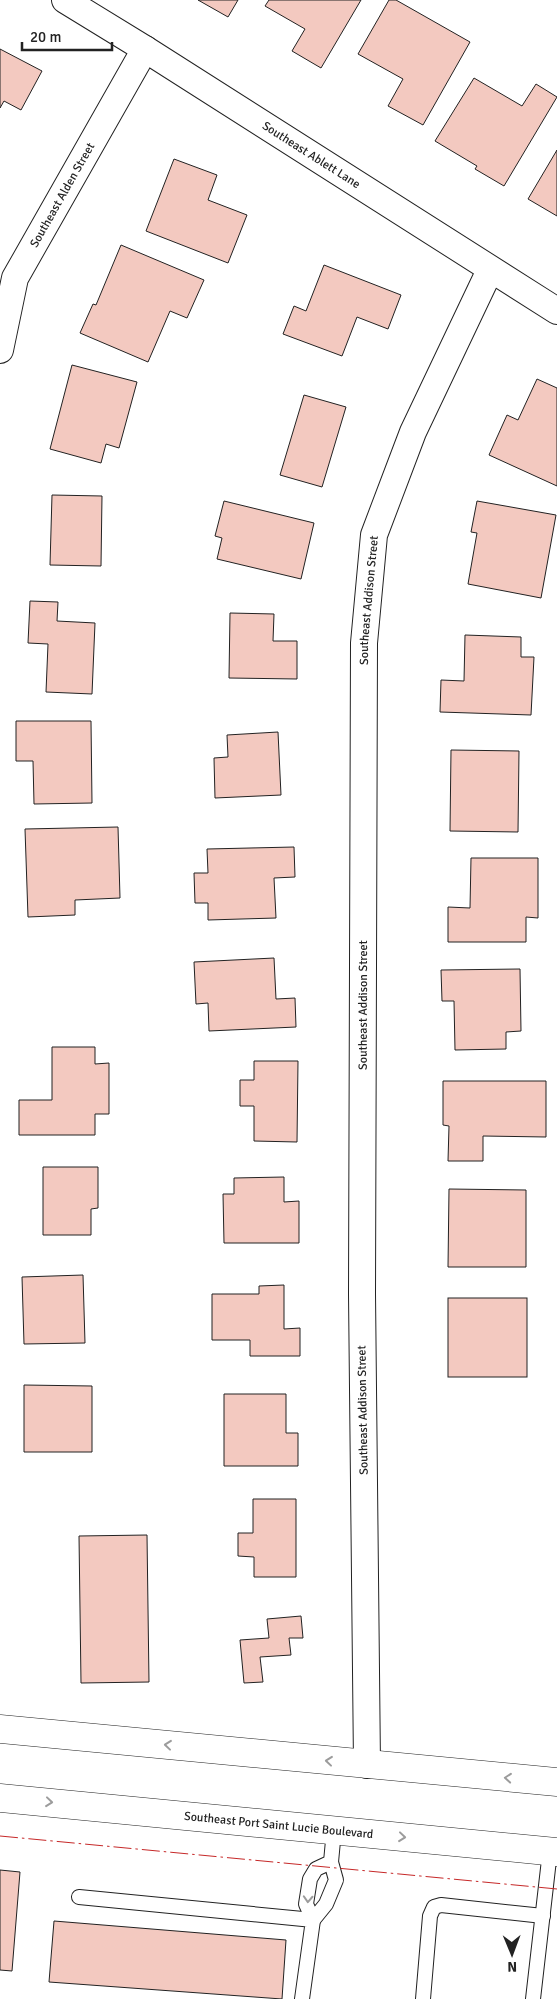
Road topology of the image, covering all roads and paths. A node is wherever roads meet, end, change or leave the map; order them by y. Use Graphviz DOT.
graph roads {
  1 [pos="65,0"];
  2 [pos="146,49"];
  3 [pos="490,270"];
  4 [pos="557,311"];
  5 [pos="0,350"];
  6 [pos="0,1729"];
  7 [pos="367,1765"];
  8 [pos="557,1782"];
  9 [pos="0,1798"];
  10 [pos="334,1830"];
  11 [pos="553,1851"];
  12 [pos="331,1862"];
  13 [pos="79,1897"];
  14 [pos="543,1916"];
  15 [pos="313,1920"];
  16 [pos="302,1999"];
  17 [pos="424,1999"];
  18 [pos="533,1999"];
  1 -- 2 [label="street, Southeast Ablett Lane"];
  2 -- 3 [label="street, Southeast Ablett Lane"];
  2 -- 5 [label="street, Southeast Alden Street"];
  3 -- 4 [label="street, Southeast Ablett Lane"];
  3 -- 7 [label="street, Southeast Addison Street"];
  7 -- 6 [label="main road, one-way"];
  8 -- 7 [label="main road, one-way"];
  9 -- 10 [label="main road, Southeast Port Saint Lucie Boulevard, one-way"];
  10 -- 11 [label="main road, Southeast Port Saint Lucie Boulevard, one-way"];
  10 -- 12 [label="lane"];
  11 -- 14 [label="lane"];
  12 -- 15 [label="lane"];
  12 -- 15 [label="lane, one-way"];
  13 -- 15 [label="lane"];
  14 -- 17 [label="lane"];
  14 -- 18 [label="lane"];
  15 -- 16 [label="lane"];
}
